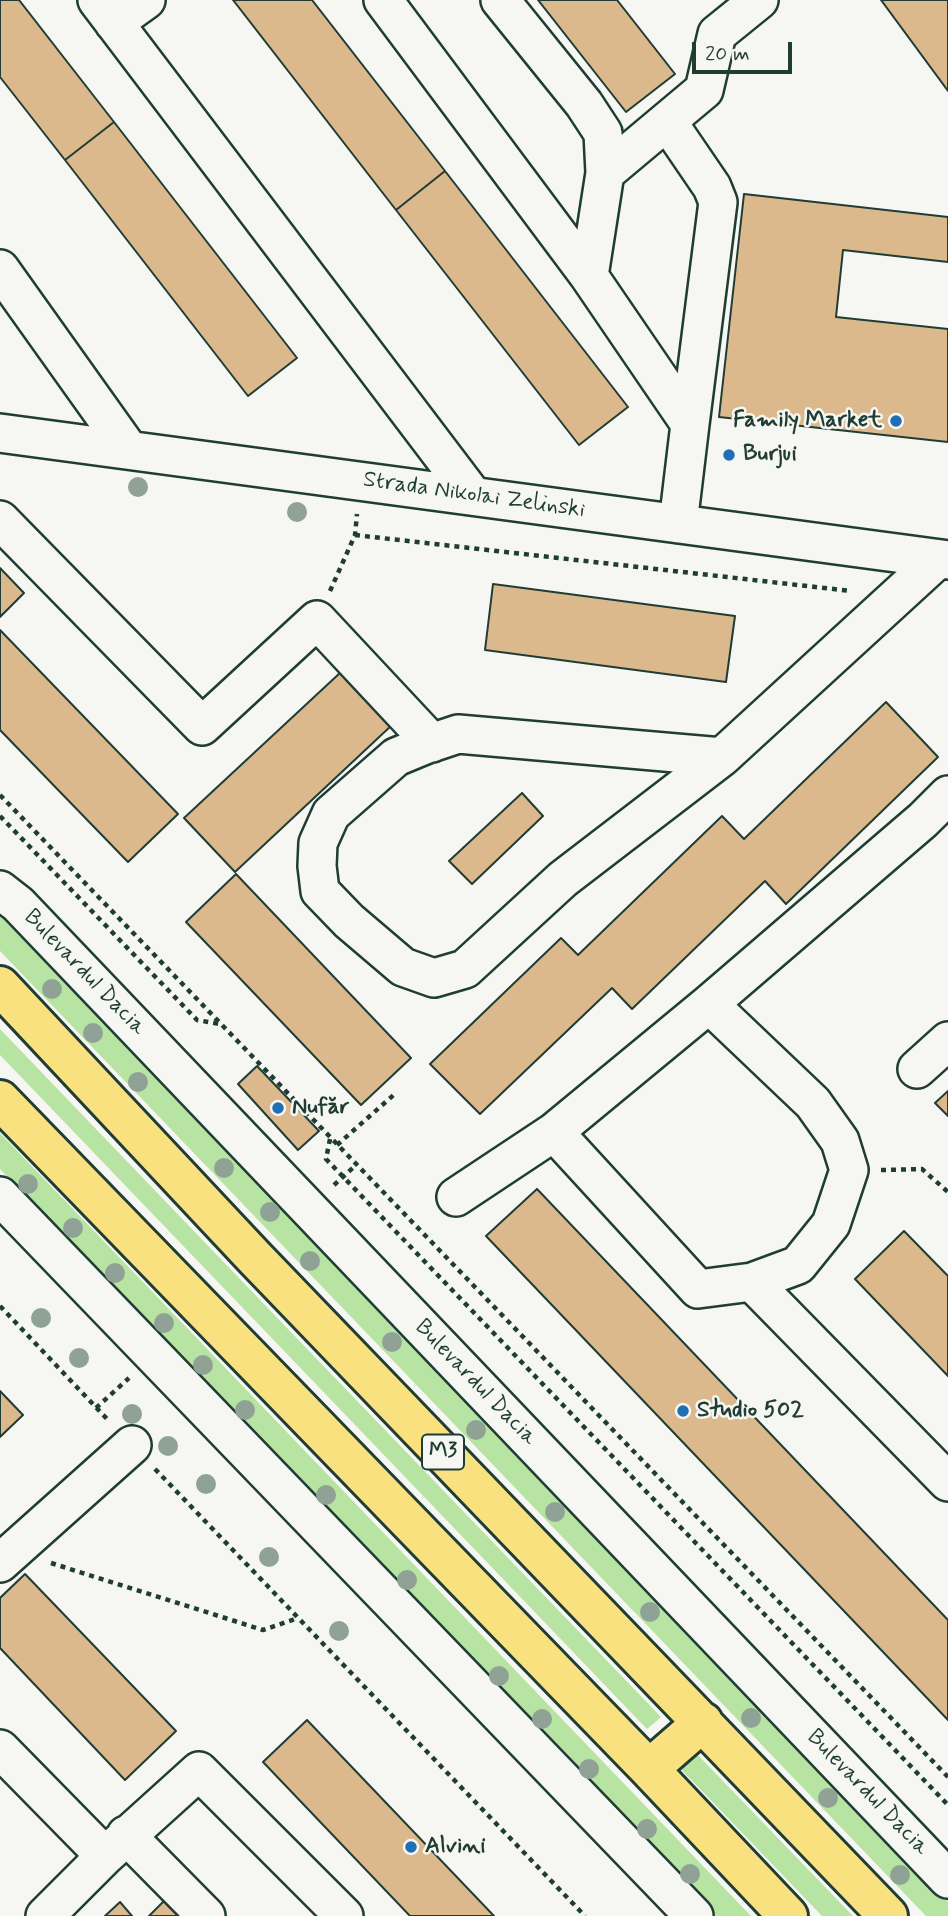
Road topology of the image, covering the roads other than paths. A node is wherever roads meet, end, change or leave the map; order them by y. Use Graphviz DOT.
graph roads {
  1 [pos="146,0"];
  2 [pos="383,0"];
  3 [pos="500,0"];
  4 [pos="759,0"];
  5 [pos="106,11"];
  6 [pos="667,121"];
  7 [pos="605,173"];
  8 [pos="0,269"];
  9 [pos="589,276"];
  10 [pos="690,424"];
  11 [pos="0,433"];
  12 [pos="129,450"];
  13 [pos="473,496"];
  14 [pos="0,520"];
  15 [pos="678,524"];
  16 [pos="943,560"];
  17 [pos="432,743"];
  18 [pos="722,757"];
  19 [pos="948,795"];
  20 [pos="0,890"];
  21 [pos="0,986"];
  22 [pos="709,1004"];
  23 [pos="948,1041"];
  24 [pos="918,1069"];
  25 [pos="0,1100"];
  26 [pos="554,1132"];
  27 [pos="0,1196"];
  28 [pos="456,1197"];
  29 [pos="752,1282"];
  30 [pos="132,1445"];
  31 [pos="948,1482"];
  32 [pos="7,1557"];
  33 [pos="703,1722"];
  34 [pos="0,1749"];
  35 [pos="649,1769"];
  36 [pos="116,1845"];
  37 [pos="948,1879"];
  38 [pos="45,1916"];
  39 [pos="206,1916"];
  40 [pos="344,1916"];
  41 [pos="694,1916"];
  42 [pos="788,1916"];
  43 [pos="888,1916"];
  1 -- 5 [label="street"];
  2 -- 9 [label="street"];
  3 -- 7 [label="street"];
  4 -- 6 [label="street"];
  5 -- 13 [label="street"];
  6 -- 7 [label="street"];
  6 -- 10 [label="street"];
  7 -- 9 [label="street"];
  8 -- 12 [label="street"];
  9 -- 10 [label="street"];
  10 -- 15 [label="street"];
  11 -- 12 [label="street, Strada Nikolai Zelinski"];
  12 -- 13 [label="street, Strada Nikolai Zelinski"];
  13 -- 15 [label="street, Strada Nikolai Zelinski"];
  14 -- 17 [label="street"];
  15 -- 16 [label="street, Strada Nikolai Zelinski"];
  16 -- 18 [label="street"];
  17 -- 18 [label="street"];
  17 -- 18 [label="street"];
  19 -- 22 [label="street"];
  20 -- 37 [label="street, Bulevardul Dacia"];
  21 -- 33 [label="highway, M3"];
  22 -- 26 [label="street"];
  22 -- 29 [label="street"];
  23 -- 24 [label="street"];
  25 -- 35 [label="highway"];
  26 -- 28 [label="street"];
  26 -- 29 [label="street"];
  27 -- 41 [label="street"];
  29 -- 31 [label="street"];
  30 -- 32 [label="street"];
  33 -- 35 [label="highway"];
  33 -- 43 [label="highway, M3"];
  34 -- 36 [label="street"];
  35 -- 42 [label="highway"];
  36 -- 38 [label="street"];
  36 -- 39 [label="street"];
  36 -- 40 [label="street"];
}
